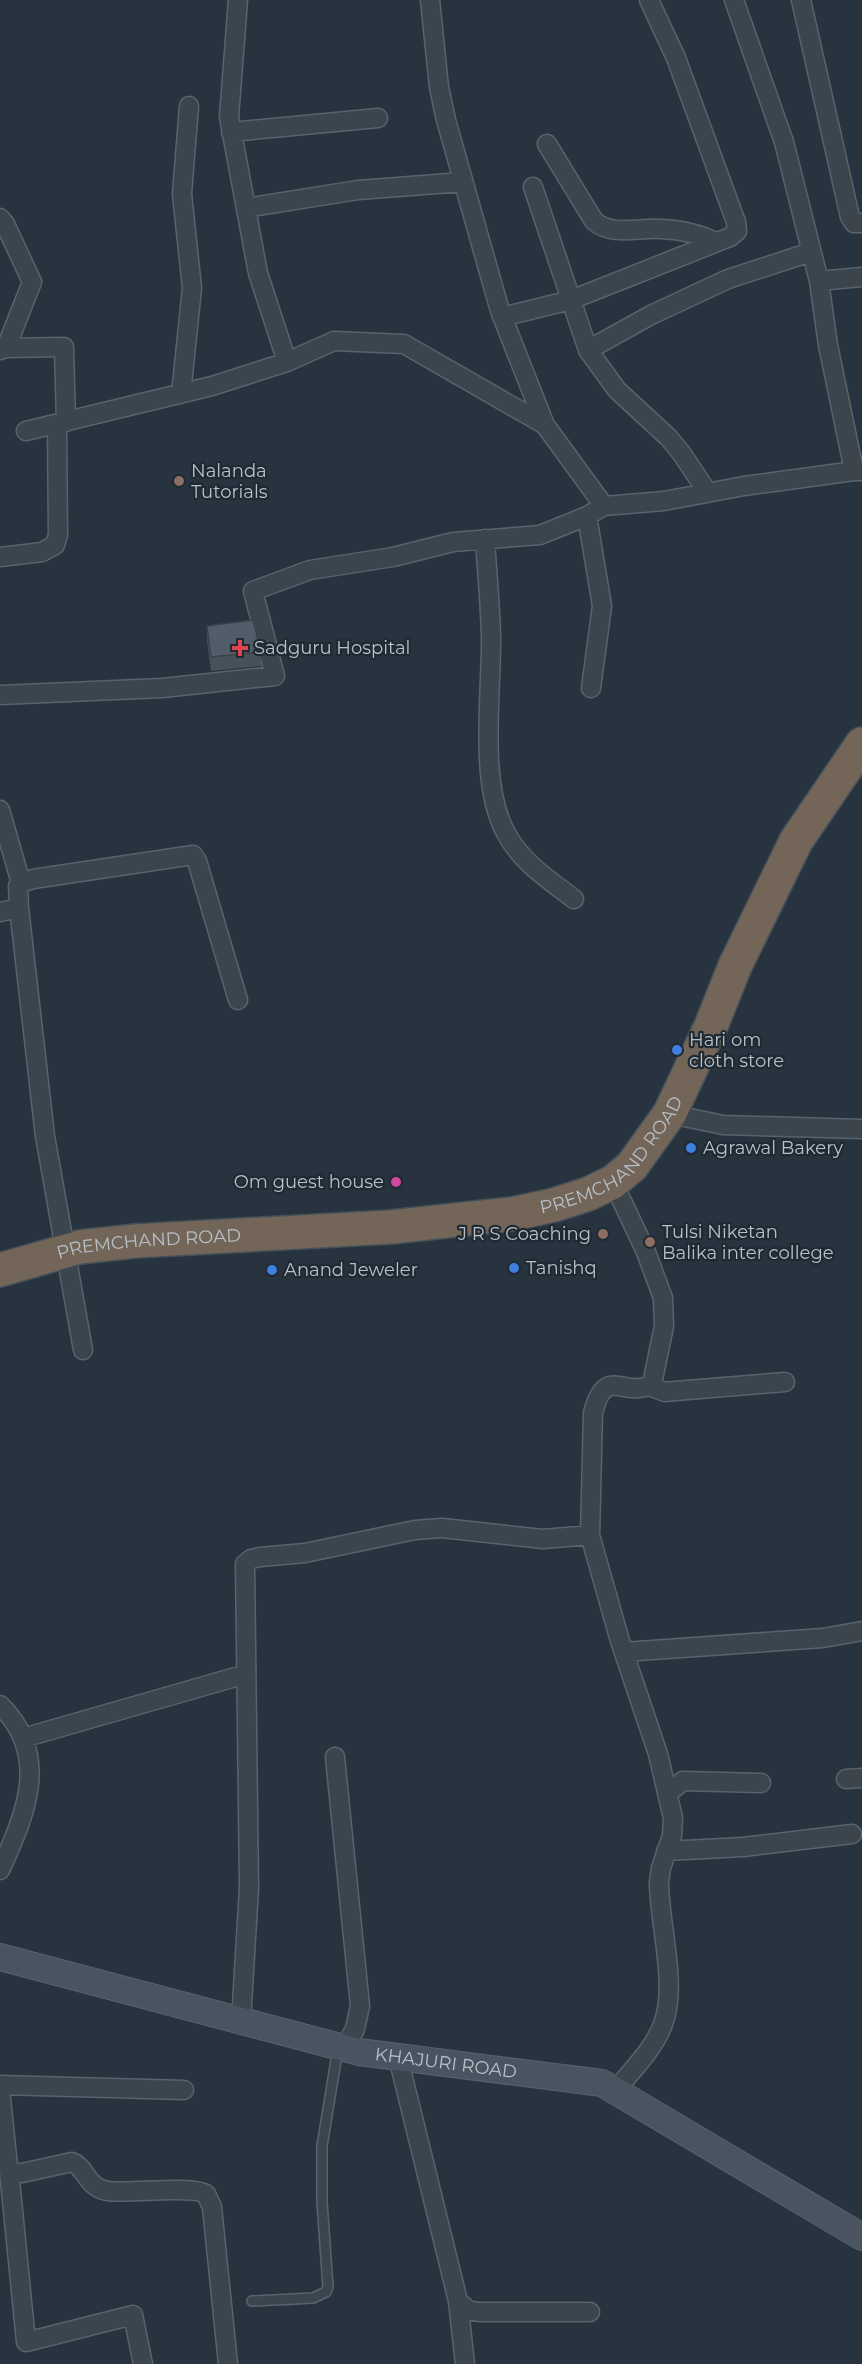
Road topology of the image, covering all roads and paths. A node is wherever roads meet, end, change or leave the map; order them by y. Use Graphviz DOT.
graph roads {
  1 [pos="238,0"];
  2 [pos="430,0"];
  3 [pos="649,0"];
  4 [pos="734,0"];
  5 [pos="801,0"];
  6 [pos="189,106"];
  7 [pos="378,118"];
  8 [pos="231,132"];
  9 [pos="547,144"];
  10 [pos="463,182"];
  11 [pos="533,188"];
  12 [pos="246,208"];
  13 [pos="0,218"];
  14 [pos="862,223"];
  15 [pos="716,242"];
  16 [pos="812,252"];
  17 [pos="862,277"];
  18 [pos="819,281"];
  19 [pos="571,300"];
  20 [pos="502,317"];
  21 [pos="3,349"];
  22 [pos="588,350"];
  23 [pos="287,362"];
  24 [pos="181,394"];
  25 [pos="62,423"];
  26 [pos="545,425"];
  27 [pos="26,431"];
  28 [pos="858,471"];
  29 [pos="708,493"];
  30 [pos="604,506"];
  31 [pos="587,516"];
  32 [pos="485,539"];
  33 [pos="0,557"];
  34 [pos="591,688"];
  35 [pos="0,695"];
  36 [pos="862,744"];
  37 [pos="862,770"];
  38 [pos="0,810"];
  39 [pos="21,883"];
  40 [pos="574,899"];
  41 [pos="19,908"];
  42 [pos="0,912"];
  43 [pos="238,1000"];
  44 [pos="685,1117"];
  45 [pos="862,1129"];
  46 [pos="616,1189"];
  47 [pos="68,1259"];
  48 [pos="0,1270"];
  49 [pos="0,1288"];
  50 [pos="83,1350"];
  51 [pos="785,1382"];
  52 [pos="649,1386"];
  53 [pos="590,1535"];
  54 [pos="862,1631"];
  55 [pos="624,1652"];
  56 [pos="246,1674"];
  57 [pos="0,1705"];
  58 [pos="23,1738"];
  59 [pos="336,1756"];
  60 [pos="761,1783"];
  61 [pos="668,1793"];
  62 [pos="852,1834"];
  63 [pos="666,1851"];
  64 [pos="0,1870"];
  65 [pos="0,1957"];
  66 [pos="241,2021"];
  67 [pos="341,2048"];
  68 [pos="398,2057"];
  69 [pos="0,2087"];
  70 [pos="184,2090"];
  71 [pos="615,2091"];
  72 [pos="9,2170"];
  73 [pos="862,2237"];
  74 [pos="252,2301"];
  75 [pos="458,2301"];
  76 [pos="590,2312"];
  77 [pos="143,2364"];
  78 [pos="228,2364"];
  79 [pos="465,2364"];
  1 -- 8 [label="street"];
  2 -- 10 [label="street"];
  3 -- 15 [label="street"];
  4 -- 16 [label="street"];
  5 -- 14 [label="street"];
  6 -- 24 [label="street"];
  7 -- 8 [label="street"];
  8 -- 12 [label="street"];
  9 -- 15 [label="street"];
  10 -- 12 [label="street"];
  10 -- 20 [label="street"];
  11 -- 19 [label="street"];
  12 -- 23 [label="street"];
  13 -- 21 [label="street"];
  15 -- 19 [label="street"];
  16 -- 18 [label="street"];
  16 -- 22 [label="street"];
  17 -- 18 [label="street"];
  18 -- 28 [label="street"];
  19 -- 20 [label="street"];
  19 -- 22 [label="street"];
  20 -- 26 [label="street"];
  21 -- 25 [label="street"];
  22 -- 29 [label="street"];
  23 -- 24 [label="street"];
  23 -- 26 [label="street"];
  24 -- 25 [label="street"];
  25 -- 27 [label="street"];
  25 -- 33 [label="street"];
  26 -- 30 [label="street"];
  28 -- 29 [label="street"];
  29 -- 30 [label="street"];
  30 -- 31 [label="street"];
  31 -- 32 [label="street"];
  31 -- 34 [label="street"];
  32 -- 35 [label="street"];
  32 -- 40 [label="street"];
  36 -- 46 [label="highway, PREMCHAND ROAD"];
  37 -- 44 [label="highway, PREMCHAND ROAD"];
  38 -- 39 [label="street"];
  39 -- 41 [label="street"];
  39 -- 43 [label="street"];
  41 -- 42 [label="street"];
  41 -- 47 [label="street"];
  44 -- 45 [label="street"];
  44 -- 46 [label="highway, PREMCHAND ROAD"];
  46 -- 47 [label="highway, PREMCHAND ROAD"];
  46 -- 52 [label="street"];
  47 -- 48 [label="highway, PREMCHAND ROAD"];
  47 -- 49 [label="highway, PREMCHAND ROAD"];
  47 -- 50 [label="street"];
  51 -- 52 [label="street"];
  52 -- 53 [label="street"];
  53 -- 55 [label="street"];
  53 -- 56 [label="street"];
  54 -- 55 [label="street"];
  55 -- 61 [label="street"];
  56 -- 58 [label="street"];
  56 -- 66 [label="street"];
  57 -- 58 [label="street"];
  58 -- 64 [label="street"];
  59 -- 67 [label="street"];
  60 -- 61 [label="street"];
  61 -- 63 [label="street"];
  62 -- 63 [label="street"];
  63 -- 71 [label="street"];
  65 -- 66 [label="street, KHAJURI ROAD"];
  66 -- 67 [label="street, KHAJURI ROAD"];
  67 -- 68 [label="street, KHAJURI ROAD"];
  67 -- 74 [label="lane"];
  68 -- 71 [label="street, KHAJURI ROAD"];
  68 -- 75 [label="street"];
  69 -- 70 [label="street"];
  69 -- 72 [label="street"];
  71 -- 73 [label="street, KHAJURI ROAD"];
  72 -- 77 [label="street"];
  72 -- 78 [label="street"];
  75 -- 76 [label="street"];
  75 -- 79 [label="street"];
}
